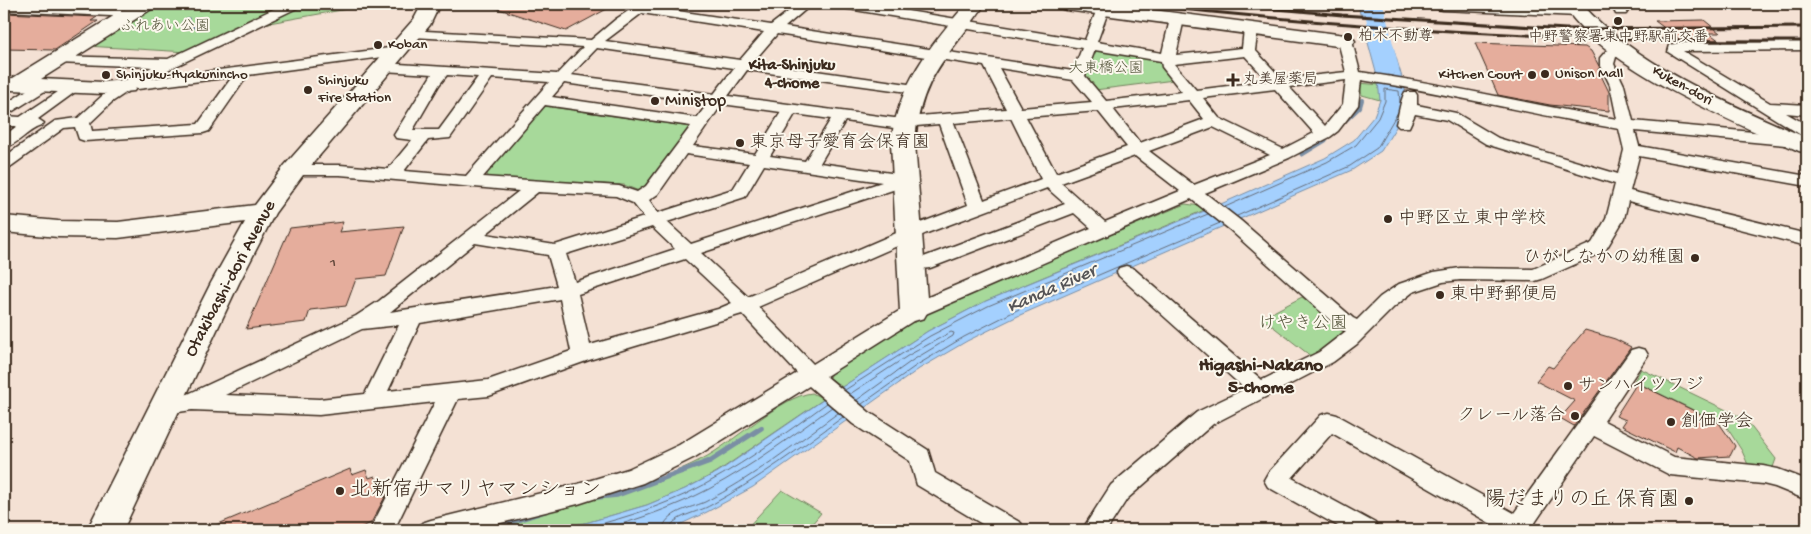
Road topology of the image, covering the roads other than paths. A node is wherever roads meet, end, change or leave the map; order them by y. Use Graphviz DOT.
graph roads {
  1 [pos="294,4"];
  2 [pos="431,4"];
  3 [pos="806,4"];
  4 [pos="843,4"];
  5 [pos="976,4"];
  6 [pos="1066,4"];
  7 [pos="1441,4"];
  8 [pos="643,6"];
  9 [pos="4,7"];
  10 [pos="139,8"];
  11 [pos="1575,8"];
  12 [pos="1104,9"];
  13 [pos="1177,19"];
  14 [pos="960,23"];
  15 [pos="774,29"];
  16 [pos="1251,29"];
  17 [pos="1345,42"];
  18 [pos="595,44"];
  19 [pos="1090,45"];
  20 [pos="1807,46"];
  21 [pos="398,51"];
  22 [pos="1248,51"];
  23 [pos="1622,51"];
  24 [pos="936,54"];
  25 [pos="58,58"];
  26 [pos="1167,58"];
  27 [pos="989,62"];
  28 [pos="171,63"];
  29 [pos="744,64"];
  30 [pos="444,71"];
  31 [pos="243,72"];
  32 [pos="488,74"];
  33 [pos="1354,75"];
  34 [pos="1078,76"];
  35 [pos="558,78"];
  36 [pos="1278,84"];
  37 [pos="1406,84"];
  38 [pos="9,85"];
  39 [pos="42,86"];
  40 [pos="126,86"];
  41 [pos="1130,86"];
  42 [pos="75,87"];
  43 [pos="915,89"];
  44 [pos="1192,95"];
  45 [pos="540,100"];
  46 [pos="717,100"];
  47 [pos="1142,101"];
  48 [pos="1103,106"];
  49 [pos="1767,107"];
  50 [pos="1409,108"];
  51 [pos="790,110"];
  52 [pos="1807,110"];
  53 [pos="4,112"];
  54 [pos="1016,113"];
  55 [pos="840,117"];
  56 [pos="945,119"];
  57 [pos="4,121"];
  58 [pos="1214,121"];
  59 [pos="28,122"];
  60 [pos="82,122"];
  61 [pos="701,123"];
  62 [pos="904,123"];
  63 [pos="60,124"];
  64 [pos="1404,124"];
  65 [pos="1625,125"];
  66 [pos="424,134"];
  67 [pos="1324,134"];
  68 [pos="1804,140"];
  69 [pos="4,143"];
  70 [pos="683,149"];
  71 [pos="1138,150"];
  72 [pos="1632,150"];
  73 [pos="1283,155"];
  74 [pos="759,160"];
  75 [pos="4,164"];
  76 [pos="810,167"];
  77 [pos="294,170"];
  78 [pos="394,174"];
  79 [pos="905,180"];
  80 [pos="1807,181"];
  81 [pos="470,182"];
  82 [pos="1050,182"];
  83 [pos="534,187"];
  84 [pos="1623,188"];
  85 [pos="1192,192"];
  86 [pos="639,199"];
  87 [pos="1076,206"];
  88 [pos="978,208"];
  89 [pos="263,212"];
  90 [pos="654,219"];
  91 [pos="7,228"];
  92 [pos="1103,229"];
  93 [pos="909,234"];
  94 [pos="471,237"];
  95 [pos="1807,240"];
  96 [pos="556,251"];
  97 [pos="690,251"];
  98 [pos="911,264"];
  99 [pos="1126,272"];
  100 [pos="568,291"];
  101 [pos="745,305"];
  102 [pos="914,311"];
  103 [pos="412,317"];
  104 [pos="358,322"];
  105 [pos="1359,329"];
  106 [pos="1638,354"];
  107 [pos="582,355"];
  108 [pos="812,375"];
  109 [pos="1260,390"];
  110 [pos="450,393"];
  111 [pos="831,393"];
  112 [pos="372,402"];
  113 [pos="179,404"];
  114 [pos="1590,424"];
  115 [pos="1807,490"];
  116 [pos="1517,529"];
  117 [pos="105,530"];
  118 [pos="382,530"];
  119 [pos="431,530"];
  120 [pos="1012,530"];
  121 [pos="1094,530"];
  122 [pos="1366,530"];
  1 -- 28 [label="street"];
  2 -- 21 [label="street, Otakibashi-dori Avenue"];
  3 -- 15 [label="street"];
  4 -- 14 [label="street"];
  5 -- 14 [label="street"];
  6 -- 12 [label="street"];
  7 -- 11 [label="street"];
  8 -- 15 [label="street"];
  8 -- 18 [label="street"];
  9 -- 10 [label="street"];
  10 -- 25 [label="street"];
  11 -- 23 [label="street, Kuken-dori"];
  12 -- 13 [label="street"];
  12 -- 19 [label="street"];
  13 -- 16 [label="street"];
  13 -- 26 [label="street"];
  14 -- 19 [label="street"];
  14 -- 24 [label="street"];
  15 -- 24 [label="street"];
  15 -- 29 [label="street"];
  16 -- 17 [label="street"];
  16 -- 22 [label="street"];
  17 -- 33 [label="street"];
  18 -- 21 [label="street"];
  18 -- 29 [label="street"];
  18 -- 35 [label="street"];
  19 -- 26 [label="street"];
  19 -- 34 [label="street"];
  20 -- 49 [label="street"];
  21 -- 30 [label="street"];
  21 -- 31 [label="street"];
  21 -- 77 [label="street, Otakibashi-dori Avenue"];
  22 -- 26 [label="street"];
  22 -- 36 [label="street"];
  23 -- 65 [label="street"];
  23 -- 68 [label="street, Kuken-dori"];
  24 -- 27 [label="street"];
  24 -- 43 [label="street"];
  25 -- 28 [label="street"];
  25 -- 38 [label="street"];
  26 -- 44 [label="street"];
  27 -- 34 [label="street"];
  27 -- 54 [label="street"];
  28 -- 40 [label="street"];
  29 -- 43 [label="street"];
  29 -- 46 [label="street"];
  30 -- 32 [label="street"];
  30 -- 66 [label="street"];
  31 -- 40 [label="street"];
  31 -- 60 [label="street"];
  32 -- 35 [label="street"];
  32 -- 66 [label="street"];
  33 -- 36 [label="street"];
  33 -- 37 [label="street"];
  33 -- 67 [label="street"];
  34 -- 48 [label="street"];
  35 -- 45 [label="street"];
  35 -- 46 [label="street"];
  36 -- 44 [label="street"];
  36 -- 67 [label="street"];
  37 -- 50 [label="street"];
  37 -- 65 [label="street"];
  38 -- 39 [label="street"];
  39 -- 42 [label="street"];
  39 -- 53 [label="street"];
  40 -- 42 [label="street"];
  40 -- 60 [label="street"];
  41 -- 47 [label="street"];
  42 -- 59 [label="street"];
  43 -- 62 [label="street"];
  44 -- 47 [label="street"];
  44 -- 58 [label="street"];
  45 -- 61 [label="street"];
  45 -- 81 [label="street"];
  46 -- 51 [label="street"];
  46 -- 61 [label="street"];
  47 -- 48 [label="street"];
  48 -- 54 [label="street"];
  48 -- 71 [label="street"];
  49 -- 52 [label="street"];
  49 -- 68 [label="street"];
  50 -- 64 [label="street"];
  50 -- 84 [label="street"];
  51 -- 55 [label="street"];
  51 -- 74 [label="street"];
  54 -- 56 [label="street"];
  54 -- 82 [label="street"];
  55 -- 62 [label="street"];
  55 -- 76 [label="street"];
  56 -- 62 [label="street"];
  56 -- 88 [label="street"];
  57 -- 59 [label="street"];
  58 -- 71 [label="street"];
  58 -- 73 [label="street"];
  59 -- 63 [label="street"];
  59 -- 69 [label="street"];
  60 -- 63 [label="street"];
  61 -- 70 [label="street"];
  62 -- 79 [label="street"];
  63 -- 75 [label="street"];
  65 -- 68 [label="street"];
  65 -- 72 [label="street"];
  66 -- 78 [label="street"];
  67 -- 73 [label="street"];
  70 -- 74 [label="street"];
  70 -- 86 [label="street"];
  71 -- 82 [label="street"];
  71 -- 85 [label="street"];
  72 -- 80 [label="street"];
  72 -- 84 [label="street"];
  73 -- 85 [label="street"];
  74 -- 76 [label="street"];
  74 -- 90 [label="street"];
  76 -- 79 [label="street"];
  77 -- 78 [label="street"];
  77 -- 89 [label="street, Otakibashi-dori Avenue"];
  78 -- 81 [label="street"];
  79 -- 93 [label="street"];
  79 -- 97 [label="street"];
  81 -- 83 [label="street"];
  82 -- 87 [label="street"];
  82 -- 88 [label="street"];
  83 -- 86 [label="street"];
  83 -- 94 [label="street"];
  84 -- 95 [label="street"];
  84 -- 105 [label="street"];
  85 -- 92 [label="street"];
  85 -- 105 [label="street"];
  86 -- 90 [label="street"];
  87 -- 92 [label="street"];
  87 -- 98 [label="street"];
  88 -- 93 [label="street"];
  89 -- 91 [label="street"];
  89 -- 113 [label="street, Otakibashi-dori Avenue"];
  90 -- 96 [label="street"];
  90 -- 97 [label="street"];
  92 -- 102 [label="street"];
  93 -- 98 [label="street"];
  93 -- 101 [label="street"];
  94 -- 96 [label="street"];
  94 -- 104 [label="street"];
  96 -- 100 [label="street"];
  97 -- 100 [label="street"];
  97 -- 101 [label="street"];
  98 -- 102 [label="street"];
  99 -- 109 [label="street"];
  100 -- 103 [label="street"];
  100 -- 107 [label="street"];
  101 -- 107 [label="street"];
  101 -- 108 [label="street"];
  102 -- 108 [label="street"];
  103 -- 104 [label="street"];
  103 -- 112 [label="street"];
  104 -- 113 [label="street"];
  105 -- 109 [label="street"];
  106 -- 114 [label="street"];
  107 -- 110 [label="street"];
  108 -- 111 [label="street"];
  108 -- 119 [label="street"];
  109 -- 121 [label="street"];
  110 -- 112 [label="street"];
  110 -- 118 [label="street"];
  111 -- 120 [label="street"];
  112 -- 113 [label="street"];
  113 -- 117 [label="street, Otakibashi-dori Avenue"];
  114 -- 115 [label="street"];
  114 -- 116 [label="street"];
  116 -- 122 [label="street"];
}
